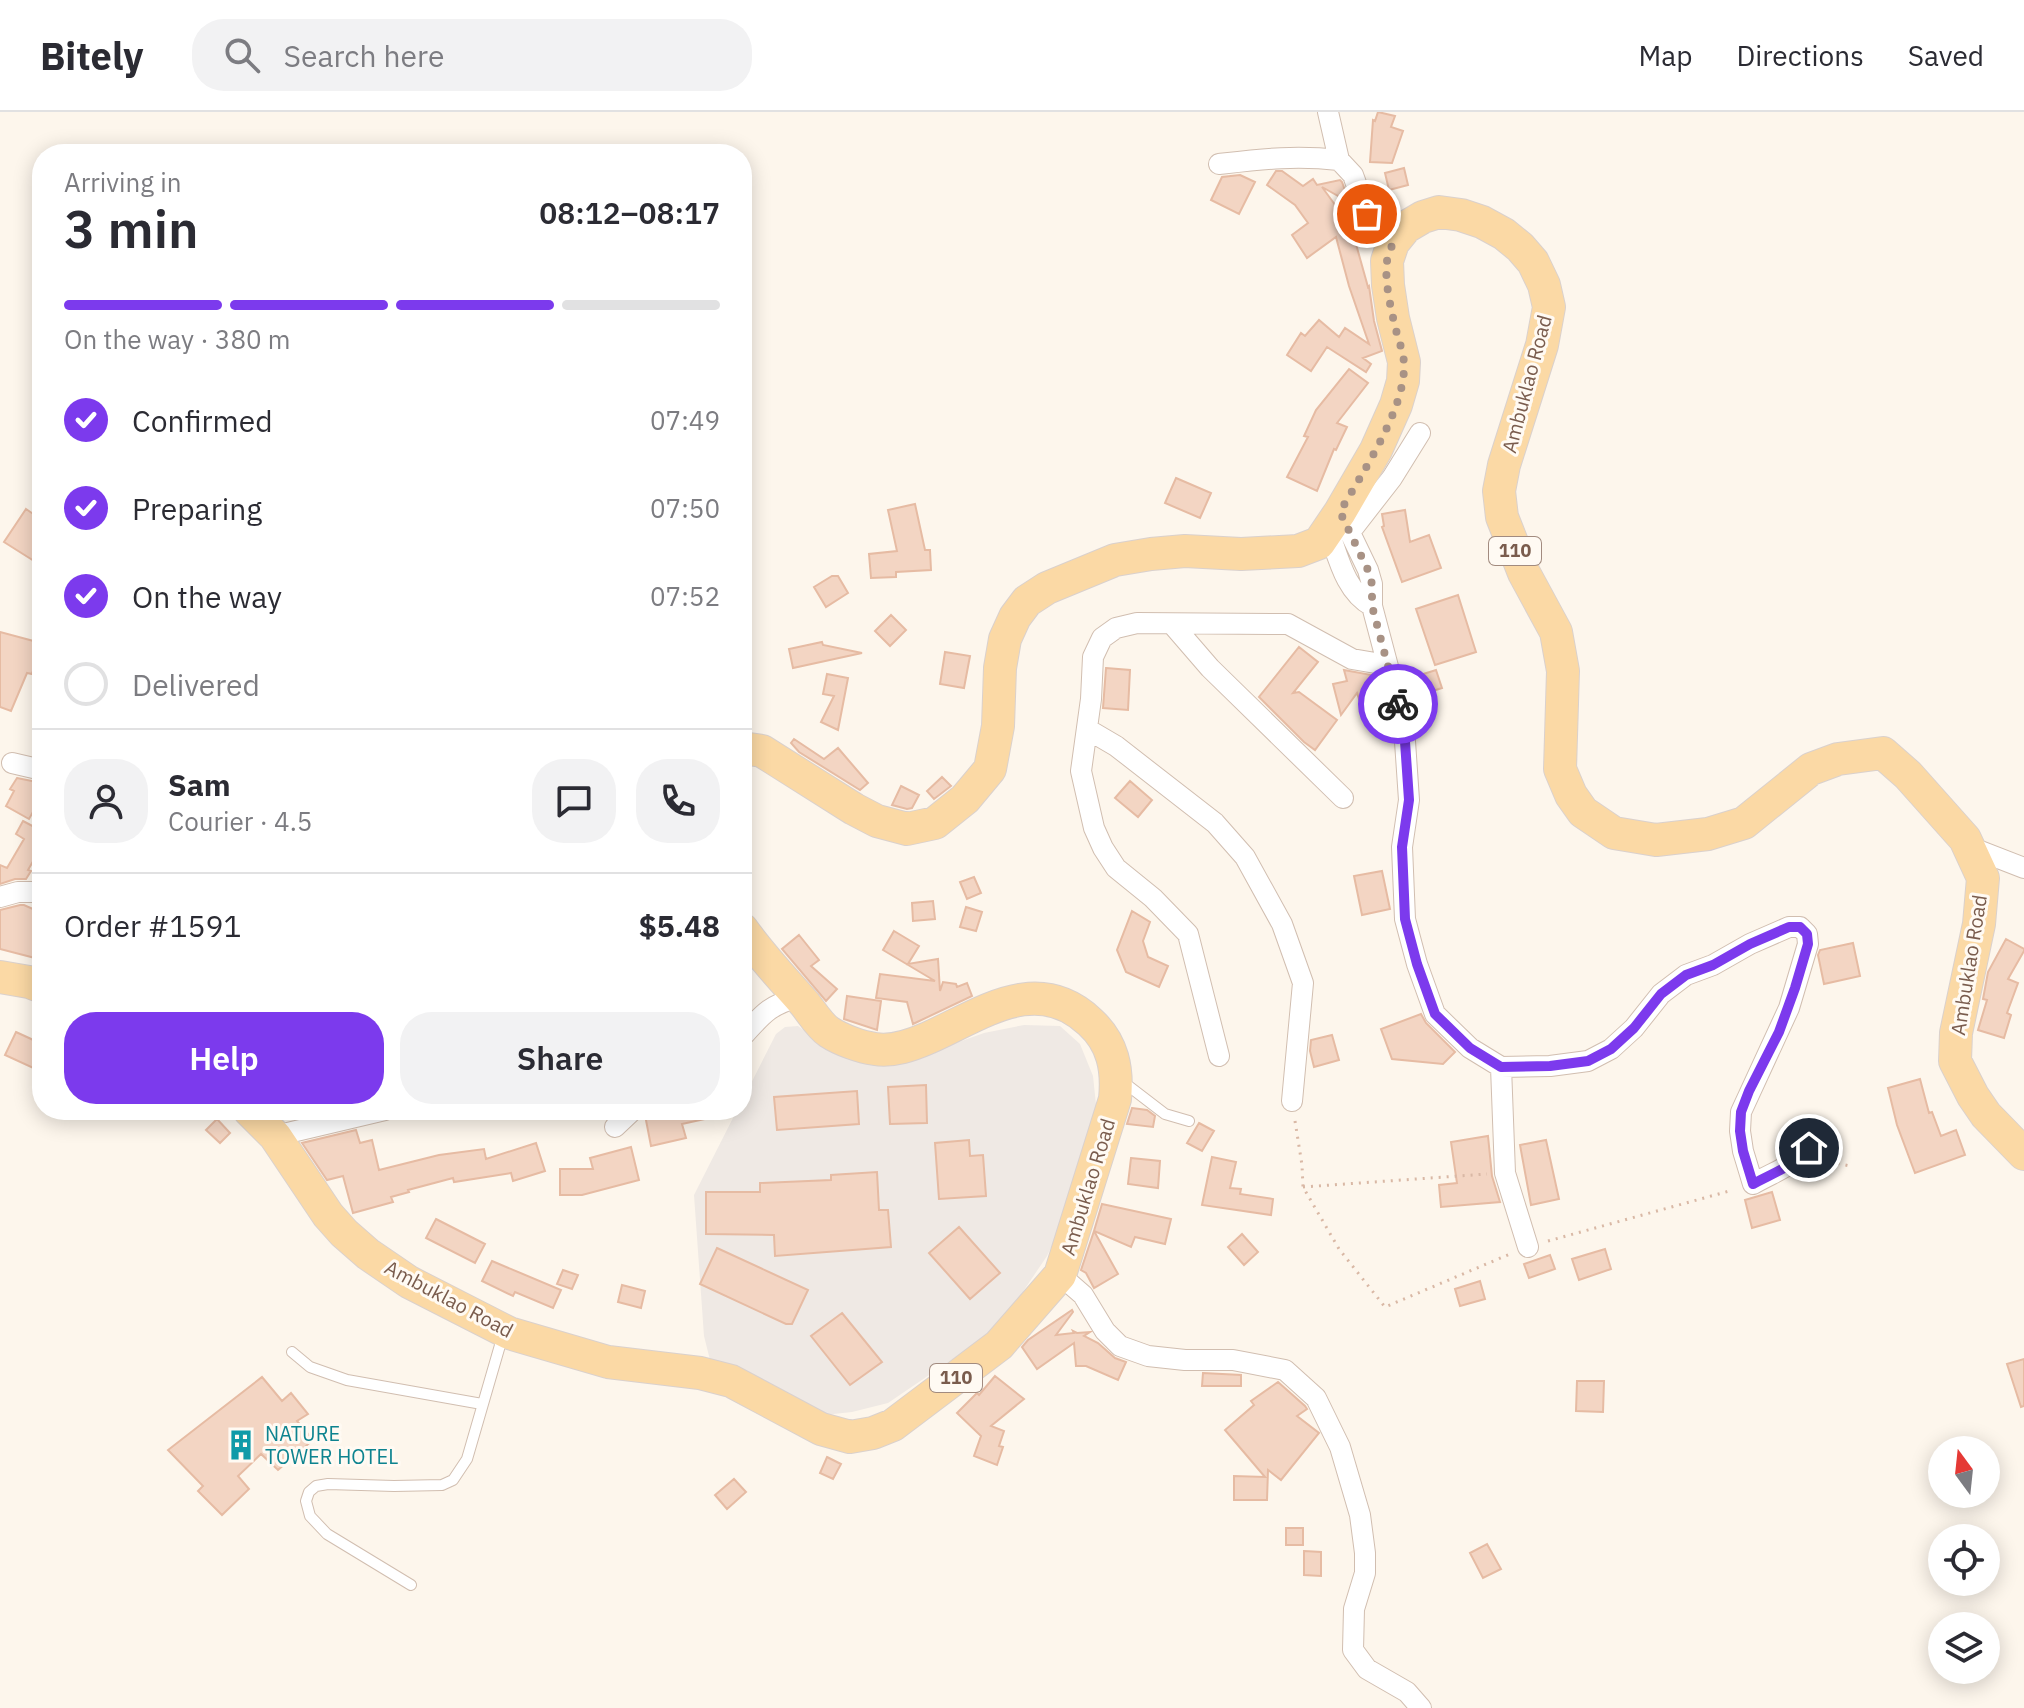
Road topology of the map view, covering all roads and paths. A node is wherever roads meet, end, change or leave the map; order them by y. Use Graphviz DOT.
graph roads {
  1 [pos="1328,112"];
  2 [pos="1339,160"];
  3 [pos="1219,164"];
  4 [pos="1393,243"];
  5 [pos="1420,433"];
  6 [pos="1339,525"];
  7 [pos="1172,624"];
  8 [pos="1387,665"];
  9 [pos="1087,729"];
  10 [pos="752,750"];
  11 [pos="12,763"];
  12 [pos="32,768"];
  13 [pos="1343,798"];
  14 [pos="1970,847"];
  15 [pos="2024,868"];
  16 [pos="32,892"];
  17 [pos="0,897"];
  18 [pos="752,941"];
  19 [pos="0,977"];
  20 [pos="32,983"];
  21 [pos="798,997"];
  22 [pos="752,1026"];
  23 [pos="1219,1056"];
  24 [pos="1501,1067"];
  25 [pos="1117,1078"];
  26 [pos="1292,1101"];
  27 [pos="259,1120"];
  28 [pos="322,1120"];
  29 [pos="622,1120"];
  30 [pos="1189,1121"];
  31 [pos="615,1127"];
  32 [pos="1816,1135"];
  33 [pos="275,1136"];
  34 [pos="2024,1154"];
  35 [pos="1803,1155"];
  36 [pos="1850,1166"];
  37 [pos="1505,1173"];
  38 [pos="1753,1184"];
  39 [pos="1303,1187"];
  40 [pos="1528,1247"];
  41 [pos="1060,1275"];
  42 [pos="504,1331"];
  43 [pos="292,1352"];
  44 [pos="482,1404"];
  45 [pos="411,1585"];
  46 [pos="1421,1708"];
  1 -- 2 [label="street"];
  2 -- 3 [label="street"];
  2 -- 4 [label="street"];
  4 -- 6 [label="main road"];
  4 -- 14 [label="main road, Ambuklao Road / 110"];
  5 -- 6 [label="street"];
  6 -- 8 [label="street"];
  6 -- 10 [label="main road"];
  7 -- 8 [label="street"];
  7 -- 9 [label="street"];
  7 -- 13 [label="street"];
  8 -- 24 [label="street"];
  9 -- 23 [label="street"];
  9 -- 26 [label="street"];
  11 -- 12 [label="street"];
  14 -- 15 [label="street"];
  14 -- 34 [label="main road, Ambuklao Road / 110"];
  16 -- 17 [label="street"];
  18 -- 21 [label="main road, Ambuklao Road / 110"];
  19 -- 20 [label="main road"];
  21 -- 22 [label="street"];
  21 -- 25 [label="main road, Ambuklao Road / 110"];
  24 -- 37 [label="street"];
  24 -- 38 [label="street"];
  25 -- 30 [label="lane"];
  25 -- 41 [label="main road, Ambuklao Road / 110"];
  26 -- 39 [label="path"];
  27 -- 33 [label="main road, Ambuklao Road / 110"];
  28 -- 33 [label="street"];
  29 -- 31 [label="street"];
  32 -- 35 [label="street"];
  33 -- 42 [label="main road, Ambuklao Road / 110"];
  35 -- 36 [label="path"];
  35 -- 38 [label="street"];
  37 -- 39 [label="path"];
  37 -- 40 [label="street"];
  38 -- 40 [label="path"];
  39 -- 40 [label="path"];
  41 -- 42 [label="main road, Ambuklao Road / 110"];
  41 -- 46 [label="street"];
  42 -- 44 [label="lane"];
  43 -- 44 [label="lane"];
  44 -- 45 [label="lane"];
}
